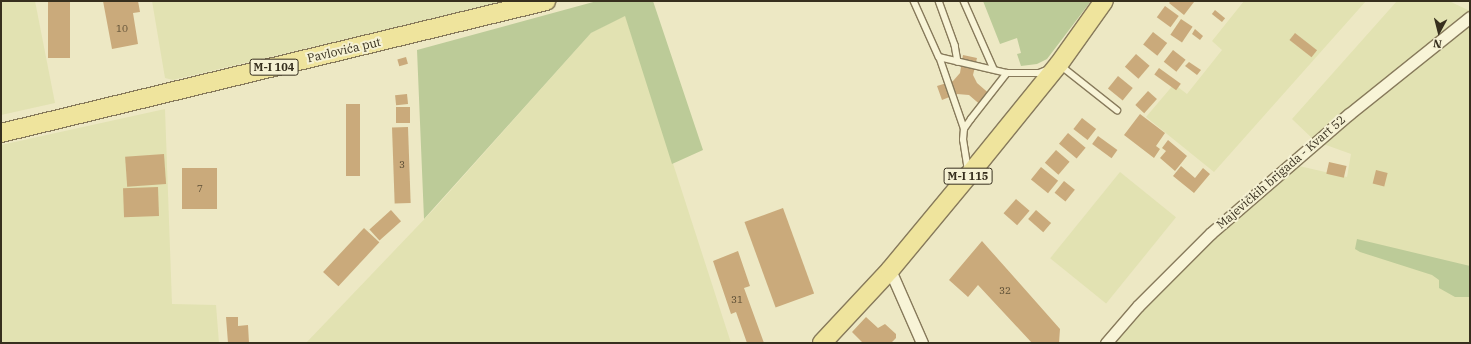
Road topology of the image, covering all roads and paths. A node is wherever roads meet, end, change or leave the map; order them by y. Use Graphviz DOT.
graph roads {
  1 [pos="546,1"];
  2 [pos="914,1"];
  3 [pos="939,1"];
  4 [pos="964,1"];
  5 [pos="1104,1"];
  6 [pos="1470,17"];
  7 [pos="939,57"];
  8 [pos="958,62"];
  9 [pos="1059,64"];
  10 [pos="994,69"];
  11 [pos="1007,73"];
  12 [pos="1117,110"];
  13 [pos="964,129"];
  14 [pos="1,134"];
  15 [pos="968,175"];
  16 [pos="890,270"];
  17 [pos="822,343"];
  18 [pos="922,343"];
  19 [pos="1106,343"];
  1 -- 14 [label="main road, Pavlovića put / M-I 104"];
  2 -- 7 [label="lane"];
  3 -- 8 [label="lane"];
  4 -- 10 [label="lane"];
  5 -- 9 [label="main road, M-I 115"];
  6 -- 19 [label="street, Majevičkih brigada - Kvart 52"];
  7 -- 8 [label="lane"];
  7 -- 13 [label="lane"];
  8 -- 10 [label="lane"];
  9 -- 11 [label="lane"];
  9 -- 12 [label="lane"];
  9 -- 15 [label="main road, M-I 115"];
  10 -- 11 [label="lane"];
  11 -- 13 [label="lane"];
  13 -- 15 [label="lane"];
  15 -- 16 [label="main road, M-I 115"];
  16 -- 17 [label="main road, M-I 115"];
  16 -- 18 [label="street"];
}
